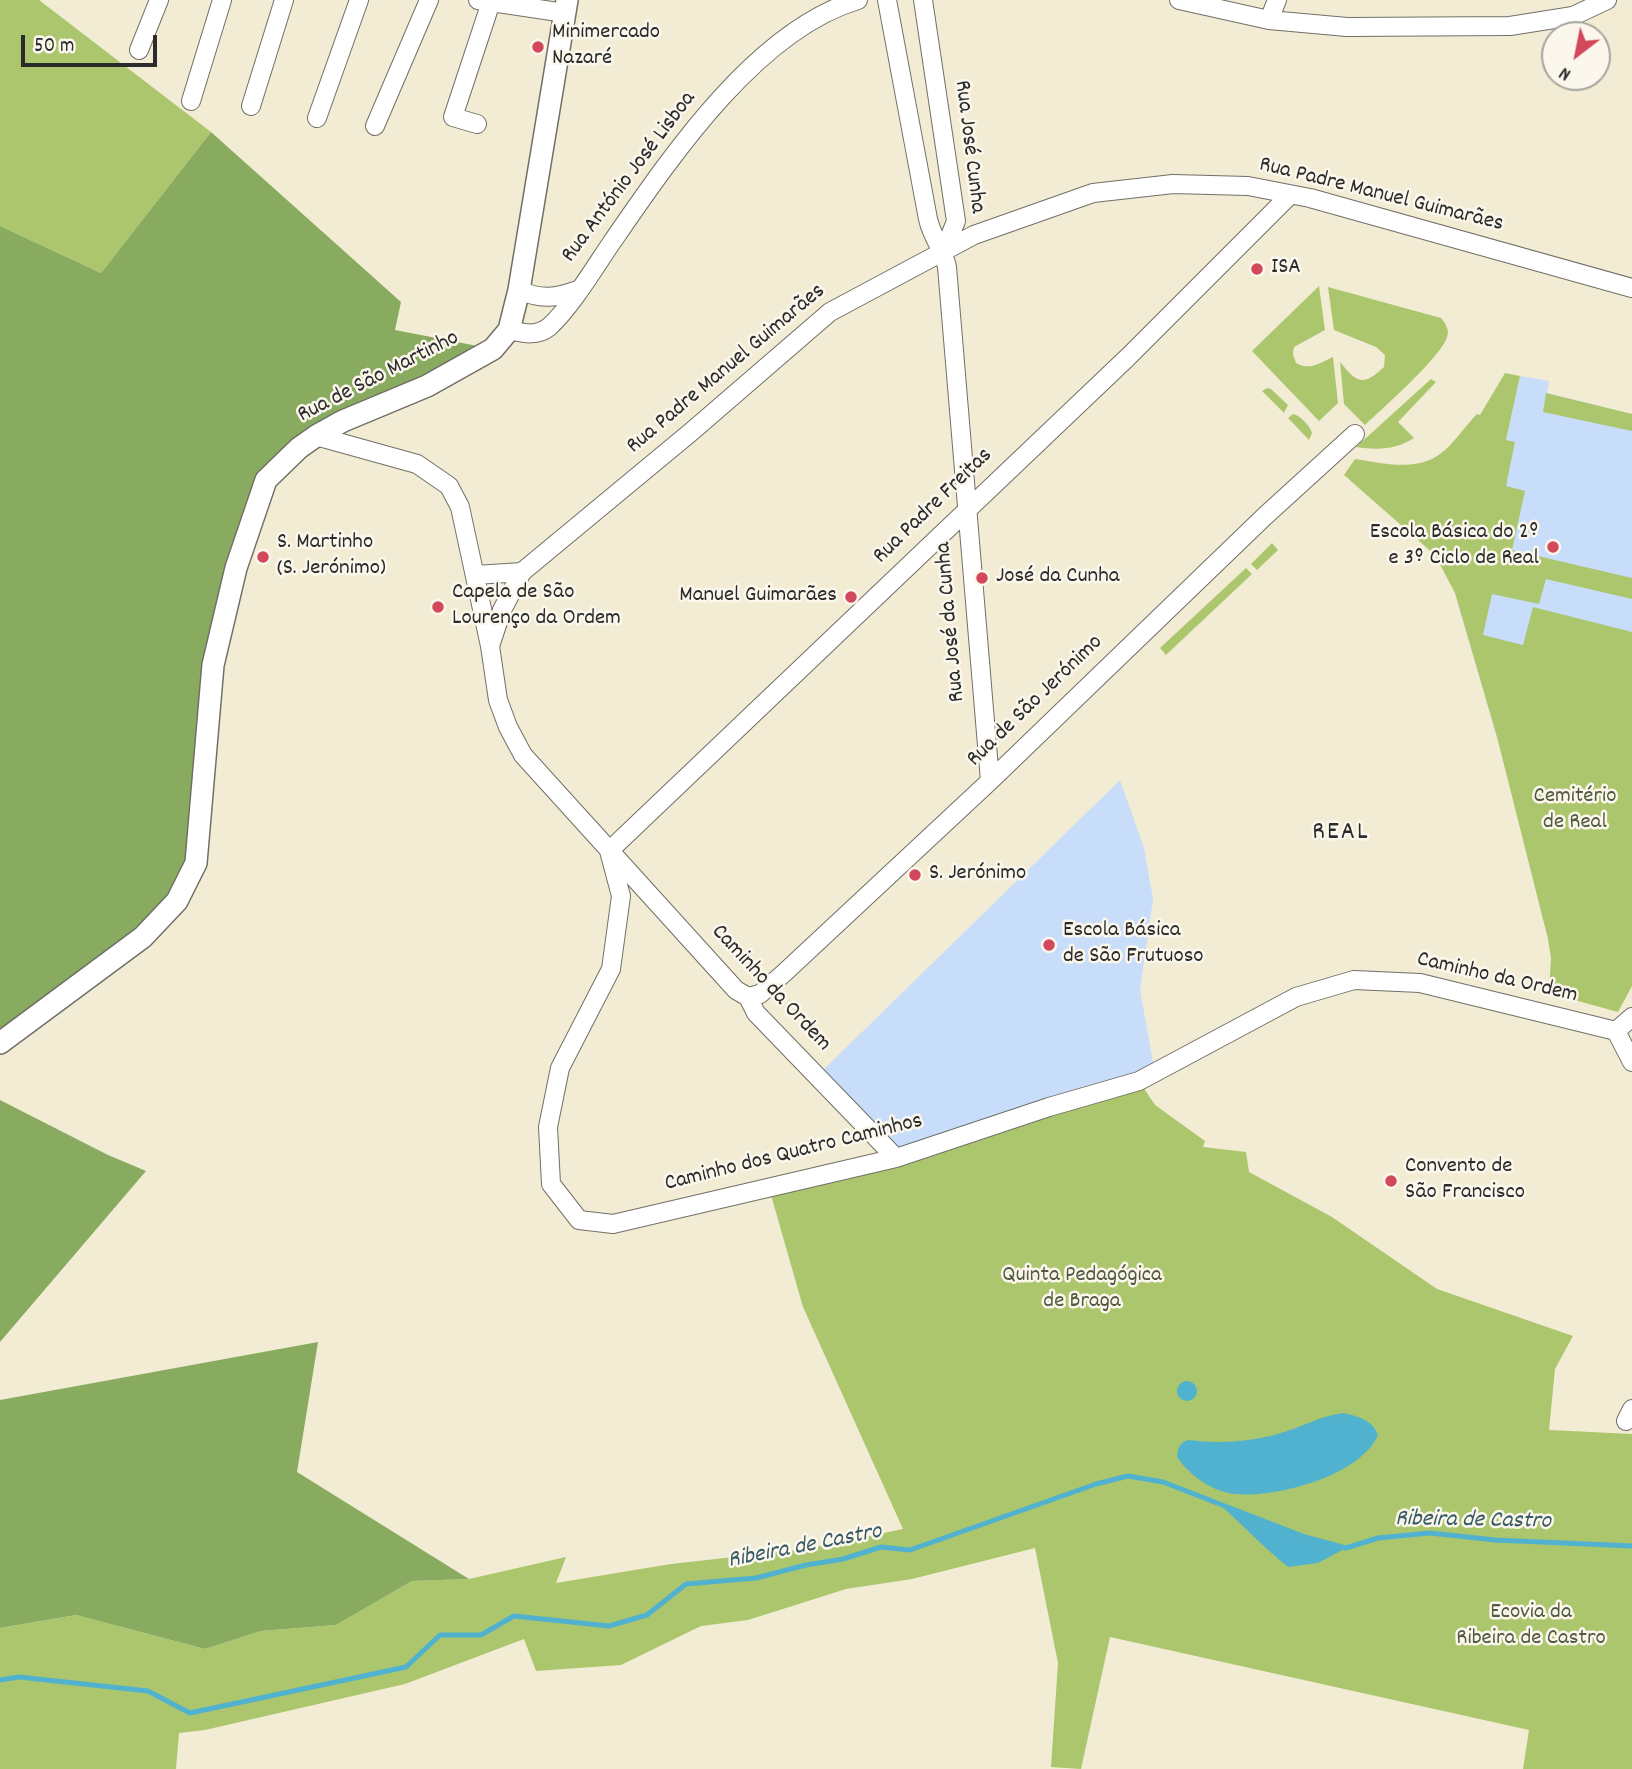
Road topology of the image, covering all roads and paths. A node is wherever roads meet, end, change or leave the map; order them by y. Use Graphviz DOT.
graph roads {
  1 [pos="159,0"];
  2 [pos="222,0"];
  3 [pos="284,0"];
  4 [pos="359,0"];
  5 [pos="429,0"];
  6 [pos="858,0"];
  7 [pos="887,0"];
  8 [pos="923,0"];
  9 [pos="1179,0"];
  10 [pos="1277,0"];
  11 [pos="1607,0"];
  12 [pos="484,1"];
  13 [pos="566,6"];
  14 [pos="1269,20"];
  15 [pos="139,50"];
  16 [pos="191,101"];
  17 [pos="251,106"];
  18 [pos="317,118"];
  19 [pos="477,124"];
  20 [pos="375,125"];
  21 [pos="1289,196"];
  22 [pos="944,251"];
  23 [pos="1632,288"];
  24 [pos="519,290"];
  25 [pos="578,290"];
  26 [pos="509,330"];
  27 [pos="1354,434"];
  28 [pos="316,436"];
  29 [pos="967,509"];
  30 [pos="522,572"];
  31 [pos="475,575"];
  32 [pos="490,646"];
  33 [pos="990,781"];
  34 [pos="609,851"];
  35 [pos="748,997"];
  36 [pos="1632,1017"];
  37 [pos="1616,1031"];
  38 [pos="0,1043"];
  39 [pos="1632,1062"];
  40 [pos="1139,1082"];
  41 [pos="896,1158"];
  42 [pos="579,1220"];
  1 -- 15 [label="street"];
  2 -- 16 [label="street"];
  3 -- 17 [label="street"];
  4 -- 18 [label="street"];
  5 -- 20 [label="street"];
  6 -- 25 [label="street, Rua António José Lisboa"];
  7 -- 22 [label="street"];
  8 -- 22 [label="street, Rua José Cunha"];
  9 -- 14 [label="street"];
  10 -- 14 [label="street"];
  11 -- 14 [label="street"];
  12 -- 13 [label="street"];
  12 -- 19 [label="street"];
  13 -- 24 [label="street"];
  21 -- 22 [label="street, Rua Padre Manuel Guimarães"];
  21 -- 23 [label="street, Rua Padre Manuel Guimarães"];
  21 -- 29 [label="street, Rua Padre Freitas"];
  22 -- 29 [label="street, Rua José da Cunha"];
  22 -- 30 [label="street, Rua Padre Manuel Guimarães"];
  24 -- 25 [label="street, Rua António José Lisboa"];
  24 -- 26 [label="street"];
  25 -- 26 [label="street, Rua António José Lisboa"];
  26 -- 28 [label="street, Rua de São Martinho"];
  27 -- 33 [label="street, Rua de São Jerónimo"];
  28 -- 31 [label="street, Caminho da Ordem"];
  28 -- 38 [label="street, Rua de São Martinho"];
  29 -- 33 [label="street, Rua José da Cunha"];
  29 -- 34 [label="street, Rua Padre Freitas"];
  30 -- 31 [label="street"];
  30 -- 32 [label="street, Rua Padre Manuel Guimarães"];
  31 -- 32 [label="street, Caminho da Ordem"];
  32 -- 34 [label="street, Caminho da Ordem"];
  33 -- 35 [label="street, Rua de São Jerónimo"];
  34 -- 35 [label="street, Caminho da Ordem"];
  34 -- 42 [label="street, Caminho da Ordem"];
  35 -- 41 [label="street, Caminho da Ordem"];
  36 -- 37 [label="street"];
  37 -- 39 [label="street"];
  37 -- 40 [label="street, Caminho da Ordem"];
  40 -- 41 [label="street, Caminho dos Quatro Caminhos"];
  41 -- 42 [label="street, Caminho dos Quatro Caminhos"];
}
